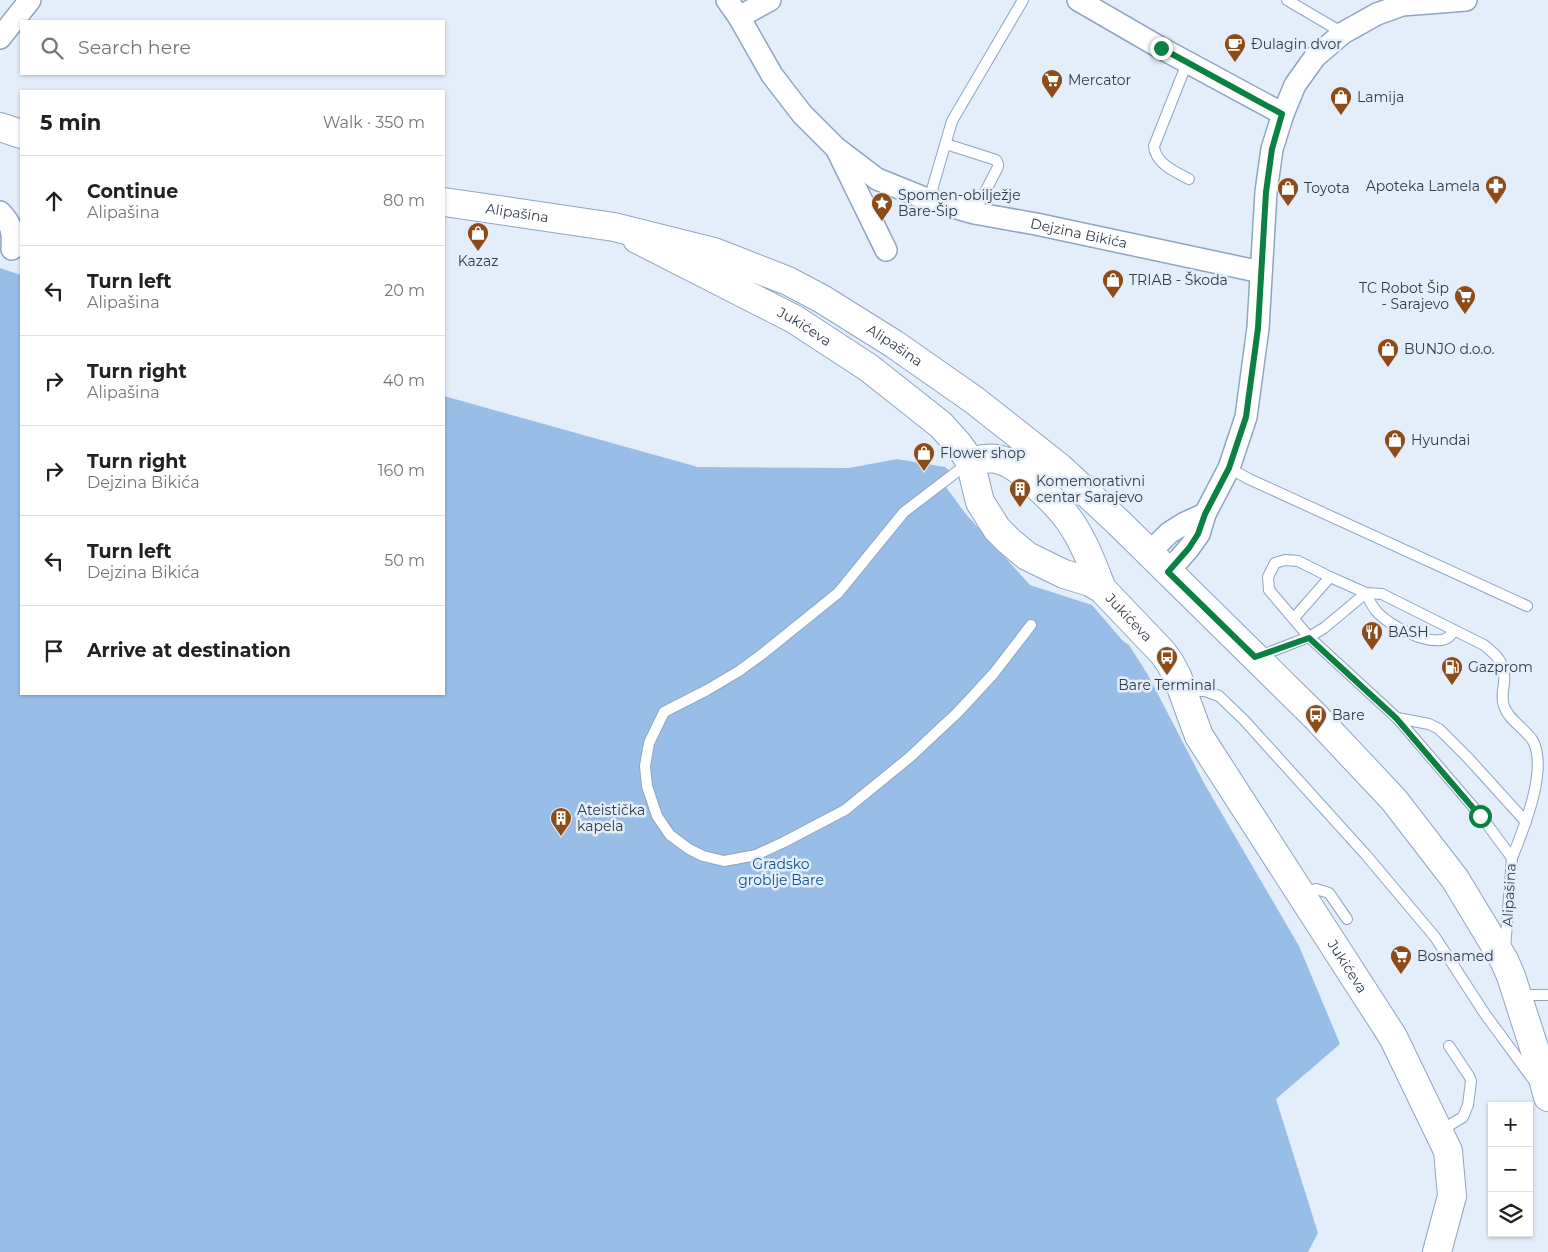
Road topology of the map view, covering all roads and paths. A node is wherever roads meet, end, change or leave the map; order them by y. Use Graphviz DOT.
graph roads {
  1 [pos="30,0"];
  2 [pos="770,0"];
  3 [pos="1023,0"];
  4 [pos="1078,0"];
  5 [pos="1287,0"];
  6 [pos="1466,0"];
  7 [pos="1400,3"];
  8 [pos="733,8"];
  9 [pos="1343,34"];
  10 [pos="0,38"];
  11 [pos="1187,63"];
  12 [pos="1282,114"];
  13 [pos="946,144"];
  14 [pos="835,147"];
  15 [pos="1189,179"];
  16 [pos="929,200"];
  17 [pos="445,202"];
  18 [pos="0,212"];
  19 [pos="974,214"];
  20 [pos="614,227"];
  21 [pos="11,249"];
  22 [pos="886,250"];
  23 [pos="1261,272"];
  24 [pos="970,462"];
  25 [pos="1229,468"];
  26 [pos="1205,514"];
  27 [pos="1148,553"];
  28 [pos="1168,572"];
  29 [pos="1330,577"];
  30 [pos="1102,589"];
  31 [pos="1366,593"];
  32 [pos="1527,606"];
  33 [pos="1294,618"];
  34 [pos="1031,625"];
  35 [pos="1454,631"];
  36 [pos="1309,638"];
  37 [pos="1255,657"];
  38 [pos="1185,698"];
  39 [pos="1396,718"];
  40 [pos="1526,822"];
  41 [pos="1512,858"];
  42 [pos="1302,897"];
  43 [pos="1347,919"];
  44 [pos="1504,960"];
  45 [pos="1518,995"];
  46 [pos="1548,995"];
  47 [pos="1449,1046"];
  48 [pos="1548,1097"];
  49 [pos="1548,1101"];
  50 [pos="1439,1132"];
  51 [pos="1437,1252"];
  1 -- 10 [label="street"];
  2 -- 8 [label="street, Dejzina Bikića"];
  3 -- 13 [label="lane"];
  4 -- 11 [label="street"];
  5 -- 9 [label="lane"];
  6 -- 7 [label="street"];
  7 -- 9 [label="street"];
  8 -- 14 [label="street, Dejzina Bikića"];
  9 -- 12 [label="street"];
  11 -- 12 [label="street"];
  11 -- 15 [label="lane"];
  12 -- 23 [label="street"];
  13 -- 16 [label="lane"];
  13 -- 19 [label="lane"];
  14 -- 16 [label="street, Dejzina Bikića"];
  14 -- 22 [label="street"];
  16 -- 19 [label="street, Dejzina Bikića"];
  17 -- 20 [label="street, Alipašina"];
  18 -- 21 [label="street"];
  19 -- 23 [label="street, Dejzina Bikića"];
  20 -- 24 [label="street, Jukićeva"];
  20 -- 27 [label="street, Alipašina"];
  23 -- 25 [label="street"];
  24 -- 30 [label="street, Jukićeva"];
  24 -- 30 [label="street, Jukićeva"];
  24 -- 34 [label="lane"];
  25 -- 26 [label="street"];
  25 -- 32 [label="lane"];
  26 -- 27 [label="street"];
  26 -- 28 [label="street"];
  27 -- 28 [label="street, Alipašina"];
  28 -- 37 [label="street, Alipašina"];
  29 -- 31 [label="lane"];
  29 -- 33 [label="lane"];
  29 -- 33 [label="lane, Alipašina"];
  30 -- 38 [label="street, Jukićeva"];
  31 -- 35 [label="lane"];
  31 -- 35 [label="lane"];
  31 -- 36 [label="lane"];
  33 -- 36 [label="lane, Alipašina"];
  35 -- 40 [label="lane"];
  36 -- 37 [label="lane"];
  36 -- 39 [label="lane, Alipašina"];
  37 -- 44 [label="street, Alipašina"];
  38 -- 42 [label="street, Jukićeva"];
  38 -- 49 [label="lane"];
  39 -- 40 [label="lane"];
  39 -- 41 [label="lane, Alipašina"];
  40 -- 41 [label="lane"];
  41 -- 44 [label="lane, Alipašina"];
  42 -- 43 [label="lane"];
  42 -- 50 [label="street, Jukićeva"];
  44 -- 45 [label="street, Alipašina"];
  45 -- 46 [label="lane"];
  45 -- 48 [label="street, Alipašina"];
  47 -- 50 [label="lane"];
  50 -- 51 [label="street, Jukićeva"];
}
